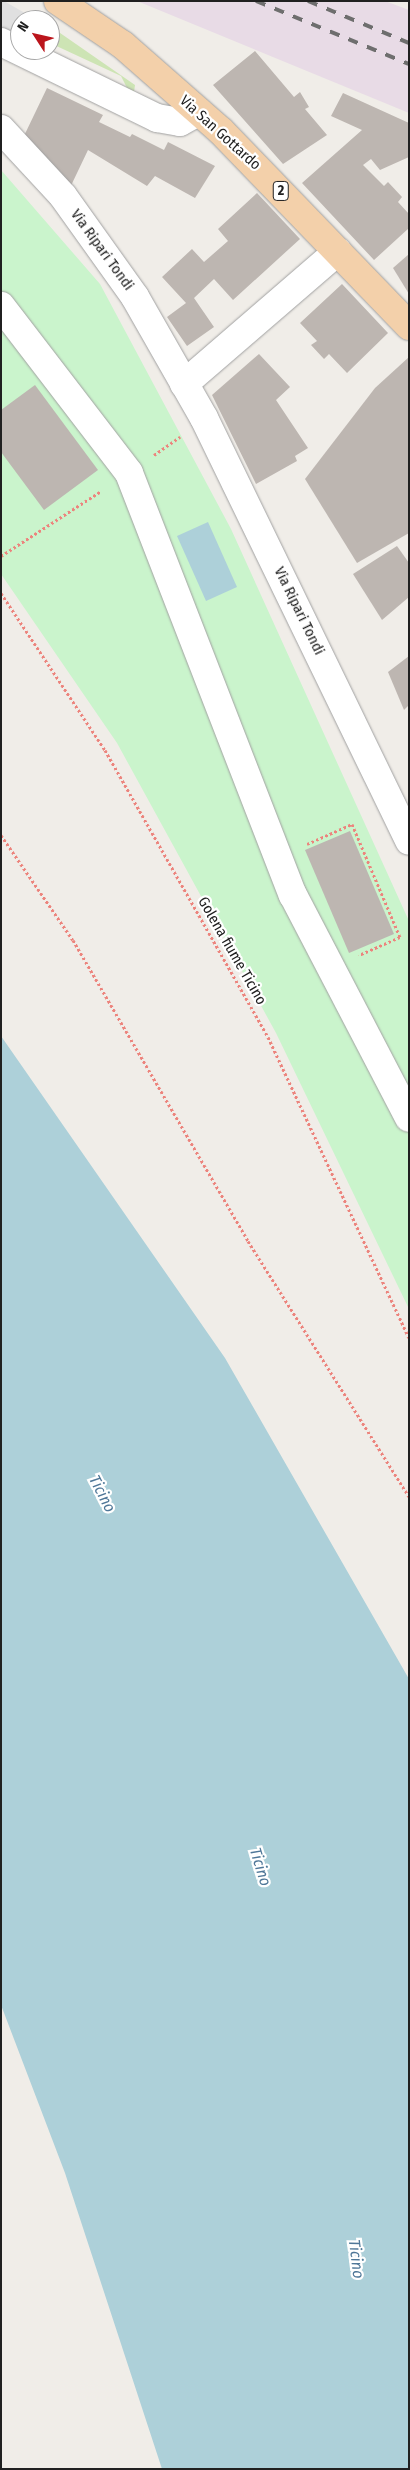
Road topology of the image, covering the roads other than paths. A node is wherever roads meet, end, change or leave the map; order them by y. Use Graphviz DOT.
graph roads {
  1 [pos="58,1"];
  2 [pos="1,42"];
  3 [pos="198,112"];
  4 [pos="1,129"];
  5 [pos="338,251"];
  6 [pos="1,306"];
  7 [pos="409,326"];
  8 [pos="184,384"];
  9 [pos="406,830"];
  10 [pos="409,1118"];
  1 -- 3 [label="main road, Via San Gottardo / 2"];
  2 -- 3 [label="street"];
  3 -- 5 [label="main road, Via San Gottardo / 2"];
  4 -- 8 [label="street, Via Ripari Tondi"];
  5 -- 7 [label="main road, Via San Gottardo / 2"];
  5 -- 8 [label="street"];
  6 -- 10 [label="street"];
  8 -- 9 [label="street, Via Ripari Tondi"];
}
